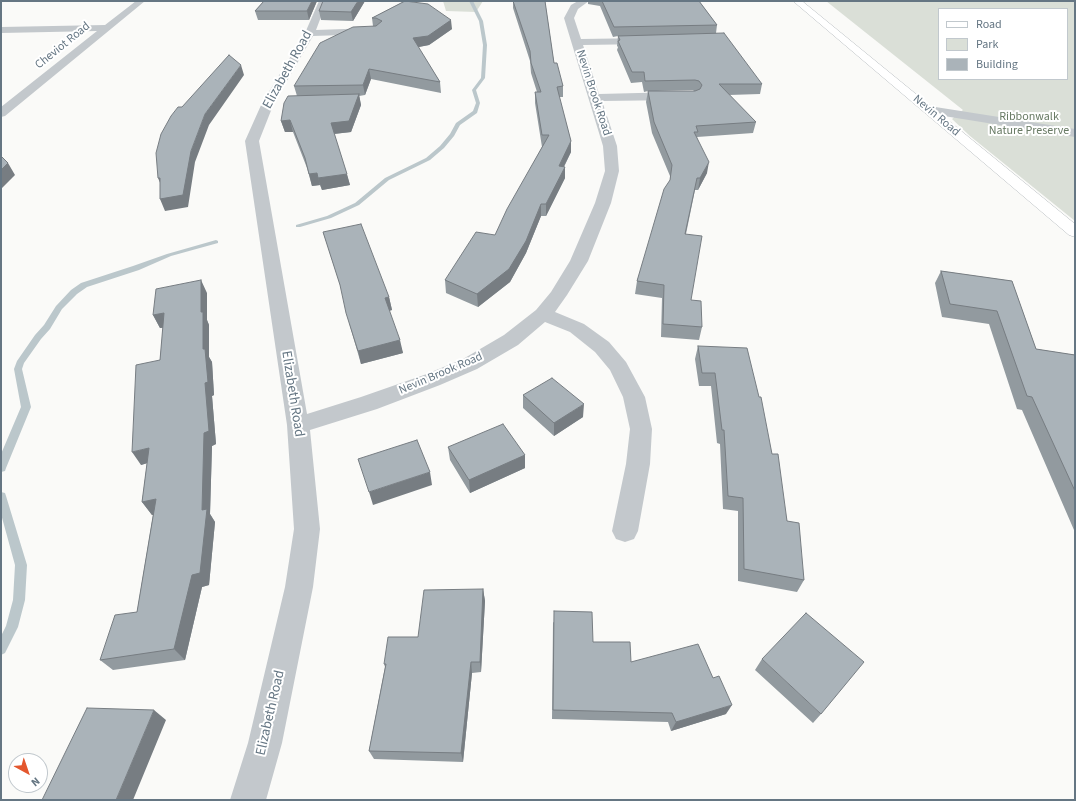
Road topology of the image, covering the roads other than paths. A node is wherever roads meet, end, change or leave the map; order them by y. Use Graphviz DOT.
graph roads {
  1 [pos="141,1"];
  2 [pos="323,1"];
  3 [pos="585,1"];
  4 [pos="797,1"];
  5 [pos="106,28"];
  6 [pos="1,30"];
  7 [pos="377,31"];
  8 [pos="310,33"];
  9 [pos="659,41"];
  10 [pos="577,42"];
  11 [pos="693,96"];
  12 [pos="595,98"];
  13 [pos="929,110"];
  14 [pos="1,113"];
  15 [pos="1075,133"];
  16 [pos="1075,232"];
  17 [pos="543,314"];
  18 [pos="298,426"];
  19 [pos="625,531"];
  20 [pos="248,800"];
  1 -- 5 [label="street, Cheviot Road"];
  2 -- 8 [label="street, Elizabeth Road"];
  3 -- 10 [label="street, Nevin Brook Road"];
  4 -- 13 [label="main road, Nevin Road"];
  5 -- 6 [label="street"];
  5 -- 14 [label="street, Cheviot Road"];
  7 -- 8 [label="street"];
  8 -- 18 [label="street, Elizabeth Road"];
  9 -- 10 [label="street"];
  10 -- 12 [label="street, Nevin Brook Road"];
  11 -- 12 [label="street"];
  12 -- 17 [label="street, Nevin Brook Road"];
  13 -- 15 [label="street"];
  13 -- 16 [label="main road, Nevin Road"];
  17 -- 18 [label="street, Nevin Brook Road"];
  17 -- 19 [label="street"];
  18 -- 20 [label="street, Elizabeth Road"];
}
